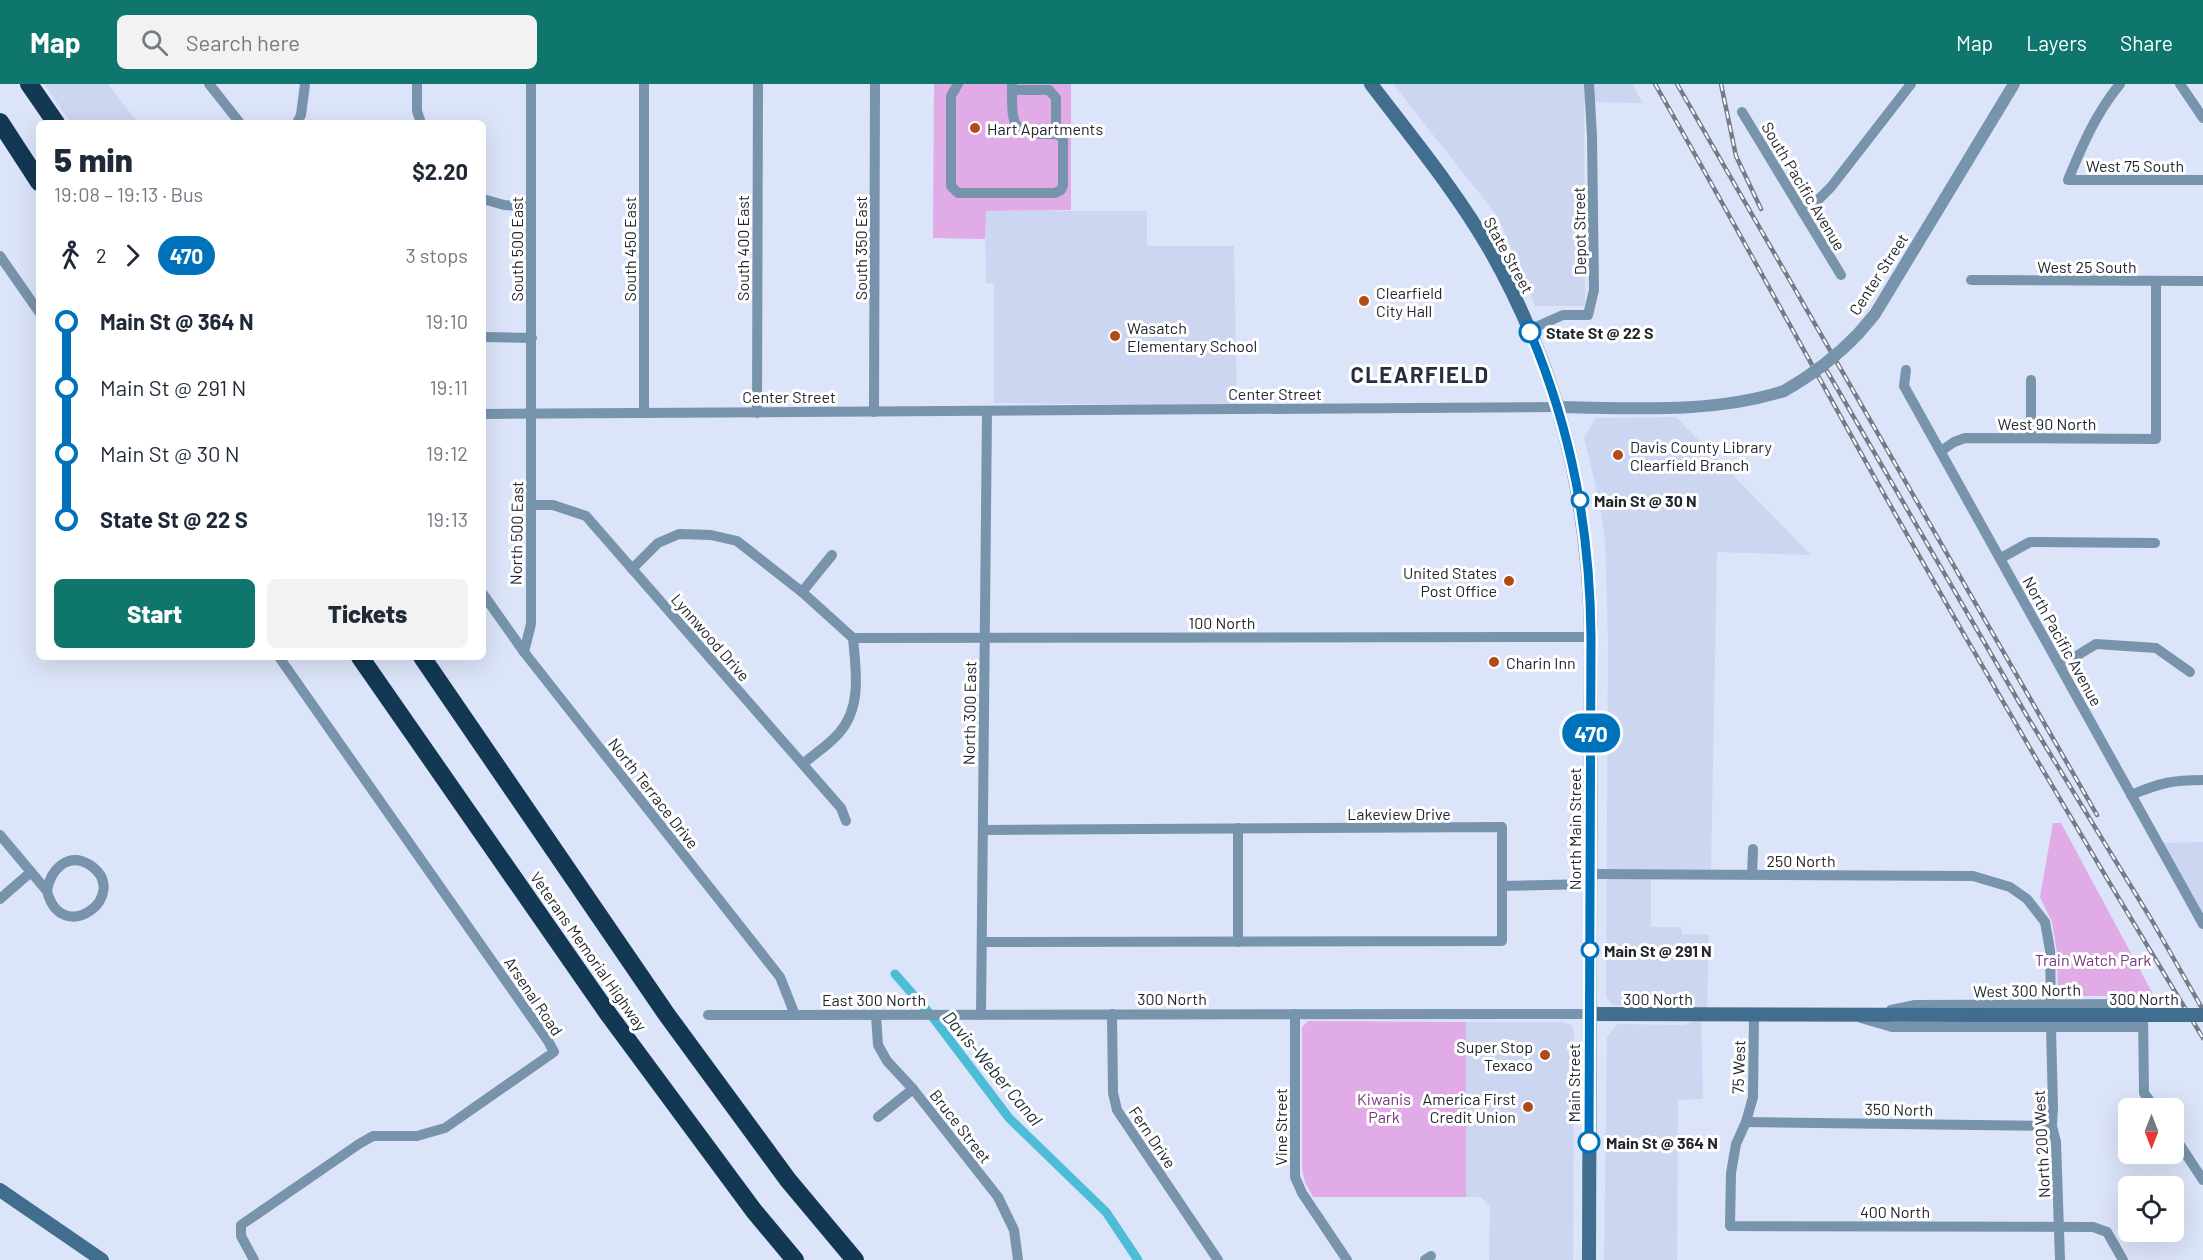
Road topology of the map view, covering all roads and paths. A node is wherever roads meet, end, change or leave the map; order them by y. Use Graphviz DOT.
graph roads {
  1 [pos="29,84"];
  2 [pos="208,84"];
  3 [pos="305,84"];
  4 [pos="417,84"];
  5 [pos="531,84"];
  6 [pos="644,84"];
  7 [pos="758,84"];
  8 [pos="875,84"];
  9 [pos="958,84"];
  10 [pos="1371,84"];
  11 [pos="1589,84"];
  12 [pos="1911,84"];
  13 [pos="2014,84"];
  14 [pos="2120,84"];
  15 [pos="2180,84"];
  16 [pos="1011,87"];
  17 [pos="1742,112"];
  18 [pos="2203,118"];
  19 [pos="54,120"];
  20 [pos="238,120"];
  21 [pos="299,120"];
  22 [pos="419,120"];
  23 [pos="0,122"];
  24 [pos="1056,134"];
  25 [pos="36,177"];
  26 [pos="2203,180"];
  27 [pos="486,200"];
  28 [pos="531,207"];
  29 [pos="1802,211"];
  30 [pos="0,256"];
  31 [pos="1841,275"];
  32 [pos="1971,280"];
  33 [pos="2156,281"];
  34 [pos="2203,281"];
  35 [pos="36,308"];
  36 [pos="1529,330"];
  37 [pos="486,337"];
  38 [pos="532,338"];
  39 [pos="1906,370"];
  40 [pos="2031,380"];
  41 [pos="1558,407"];
  42 [pos="987,411"];
  43 [pos="757,412"];
  44 [pos="874,412"];
  45 [pos="644,413"];
  46 [pos="486,414"];
  47 [pos="532,414"];
  48 [pos="2031,438"];
  49 [pos="1941,451"];
  50 [pos="1573,464"];
  51 [pos="532,504"];
  52 [pos="2156,543"];
  53 [pos="832,555"];
  54 [pos="2001,558"];
  55 [pos="632,569"];
  56 [pos="802,592"];
  57 [pos="486,598"];
  58 [pos="1591,637"];
  59 [pos="853,638"];
  60 [pos="985,638"];
  61 [pos="524,652"];
  62 [pos="281,660"];
  63 [pos="362,660"];
  64 [pos="424,660"];
  65 [pos="2060,666"];
  66 [pos="2190,672"];
  67 [pos="803,764"];
  68 [pos="2203,780"];
  69 [pos="2132,795"];
  70 [pos="846,821"];
  71 [pos="1238,828"];
  72 [pos="983,830"];
  73 [pos="0,835"];
  74 [pos="1753,849"];
  75 [pos="55,869"];
  76 [pos="31,872"];
  77 [pos="1752,875"];
  78 [pos="1590,879"];
  79 [pos="1502,886"];
  80 [pos="47,891"];
  81 [pos="0,899"];
  82 [pos="2203,924"];
  83 [pos="982,942"];
  84 [pos="1238,942"];
  85 [pos="2050,1004"];
  86 [pos="1112,1014"];
  87 [pos="1295,1014"];
  88 [pos="1590,1014"];
  89 [pos="708,1015"];
  90 [pos="795,1015"];
  91 [pos="876,1015"];
  92 [pos="981,1015"];
  93 [pos="1754,1015"];
  94 [pos="1852,1015"];
  95 [pos="2203,1015"];
  96 [pos="2051,1027"];
  97 [pos="2143,1027"];
  98 [pos="913,1089"];
  99 [pos="2148,1098"];
  100 [pos="878,1118"];
  101 [pos="1746,1122"];
  102 [pos="2052,1126"];
  103 [pos="2184,1151"];
  104 [pos="2203,1180"];
  105 [pos="0,1190"];
  106 [pos="1730,1226"];
  107 [pos="2060,1227"];
  108 [pos="831,1232"];
  109 [pos="102,1260"];
  110 [pos="254,1260"];
  111 [pos="795,1260"];
  112 [pos="855,1260"];
  113 [pos="862,1260"];
  114 [pos="1018,1260"];
  115 [pos="1218,1260"];
  116 [pos="1347,1260"];
  117 [pos="1589,1260"];
  118 [pos="2060,1260"];
  119 [pos="2123,1260"];
  1 -- 19 [label="highway"];
  2 -- 20 [label="street"];
  3 -- 21 [label="street"];
  4 -- 22 [label="street"];
  5 -- 28 [label="street, South 500 East"];
  6 -- 45 [label="street, South 450 East"];
  7 -- 43 [label="street, South 400 East"];
  8 -- 44 [label="street, South 350 East"];
  9 -- 24 [label="street"];
  10 -- 36 [label="main road, State Street"];
  11 -- 36 [label="street, Depot Street"];
  12 -- 29 [label="street"];
  13 -- 41 [label="street, Center Street, bridge"];
  14 -- 26 [label="street, West 75 South"];
  15 -- 18 [label="street"];
  16 -- 24 [label="street"];
  16 -- 24 [label="street"];
  17 -- 29 [label="street, South Pacific Avenue"];
  23 -- 25 [label="highway"];
  27 -- 28 [label="street"];
  28 -- 38 [label="street, South 500 East"];
  29 -- 31 [label="street, South Pacific Avenue"];
  30 -- 35 [label="street"];
  32 -- 33 [label="street, West 25 South"];
  33 -- 34 [label="street, West 25 South"];
  33 -- 48 [label="street, West 90 North"];
  36 -- 41 [label="main road, State Street"];
  37 -- 38 [label="street"];
  38 -- 47 [label="street, South 500 East"];
  39 -- 49 [label="street, North Pacific Avenue"];
  40 -- 48 [label="street"];
  41 -- 42 [label="street, Center Street"];
  41 -- 50 [label="main road, State Street"];
  42 -- 44 [label="street, Center Street"];
  42 -- 60 [label="street, North 300 East"];
  43 -- 44 [label="street, Center Street"];
  43 -- 45 [label="street, Center Street"];
  45 -- 47 [label="street, Center Street"];
  46 -- 47 [label="street, Center Street"];
  47 -- 51 [label="street, North 500 East"];
  48 -- 49 [label="street, West 90 North"];
  49 -- 54 [label="street, North Pacific Avenue"];
  50 -- 58 [label="main road, North Main Street"];
  51 -- 55 [label="street, Lynnwood Drive"];
  51 -- 61 [label="street, North 500 East"];
  52 -- 54 [label="street"];
  53 -- 56 [label="street"];
  54 -- 65 [label="street, North Pacific Avenue"];
  55 -- 56 [label="street"];
  55 -- 67 [label="street, Lynnwood Drive"];
  56 -- 59 [label="street"];
  57 -- 61 [label="street, North Terrace Drive"];
  58 -- 60 [label="street, 100 North"];
  58 -- 78 [label="main road, North Main Street"];
  59 -- 60 [label="street, 100 North"];
  59 -- 67 [label="street"];
  60 -- 72 [label="street, North 300 East"];
  61 -- 90 [label="street, North Terrace Drive"];
  62 -- 110 [label="street, Arsenal Road"];
  63 -- 111 [label="highway, Veterans Memorial Highway"];
  64 -- 108 [label="highway, Veterans Memorial Highway"];
  65 -- 66 [label="street"];
  65 -- 69 [label="street, North Pacific Avenue"];
  67 -- 70 [label="street, Lynnwood Drive"];
  68 -- 69 [label="street"];
  69 -- 82 [label="street, North Pacific Avenue"];
  71 -- 72 [label="street, Lakeview Drive"];
  71 -- 79 [label="street, Lakeview Drive"];
  71 -- 84 [label="street"];
  72 -- 83 [label="street, North 300 East"];
  73 -- 76 [label="street"];
  74 -- 77 [label="street"];
  75 -- 76 [label="street"];
  75 -- 80 [label="street"];
  75 -- 80 [label="street"];
  76 -- 80 [label="street"];
  76 -- 81 [label="street"];
  77 -- 78 [label="street, 250 North"];
  77 -- 85 [label="street, 250 North"];
  78 -- 79 [label="street"];
  78 -- 88 [label="main road, North Main Street"];
  79 -- 84 [label="street, Lakeview Drive"];
  83 -- 84 [label="street, Lakeview Drive"];
  83 -- 92 [label="street, North 300 East"];
  85 -- 94 [label="street, West 300 North"];
  85 -- 97 [label="street, West 300 North"];
  86 -- 87 [label="street, 300 North"];
  86 -- 92 [label="street, East 300 North"];
  86 -- 115 [label="street, Fern Drive"];
  87 -- 88 [label="street, 300 North"];
  87 -- 116 [label="street, Vine Street"];
  88 -- 93 [label="main road, 300 North"];
  88 -- 117 [label="main road, Main Street"];
  89 -- 90 [label="street, East 300 North"];
  90 -- 91 [label="street, East 300 North"];
  91 -- 92 [label="street, East 300 North"];
  91 -- 98 [label="street, Bruce Street"];
  93 -- 94 [label="main road, 300 North"];
  93 -- 101 [label="street, 75 West"];
  94 -- 95 [label="main road, 300 North, bridge"];
  94 -- 96 [label="street"];
  96 -- 97 [label="street"];
  96 -- 102 [label="street, North 200 West"];
  97 -- 99 [label="street"];
  98 -- 100 [label="street"];
  98 -- 114 [label="street, Bruce Street"];
  101 -- 102 [label="street, 350 North"];
  101 -- 106 [label="street, 75 West"];
  102 -- 107 [label="street, North 200 West"];
  103 -- 104 [label="street"];
  105 -- 109 [label="main road"];
  106 -- 107 [label="street, 400 North"];
  107 -- 118 [label="street, North 200 West"];
  107 -- 119 [label="street, 400 North"];
  108 -- 112 [label="highway, Veterans Memorial Highway"];
  108 -- 113 [label="highway"];
}
